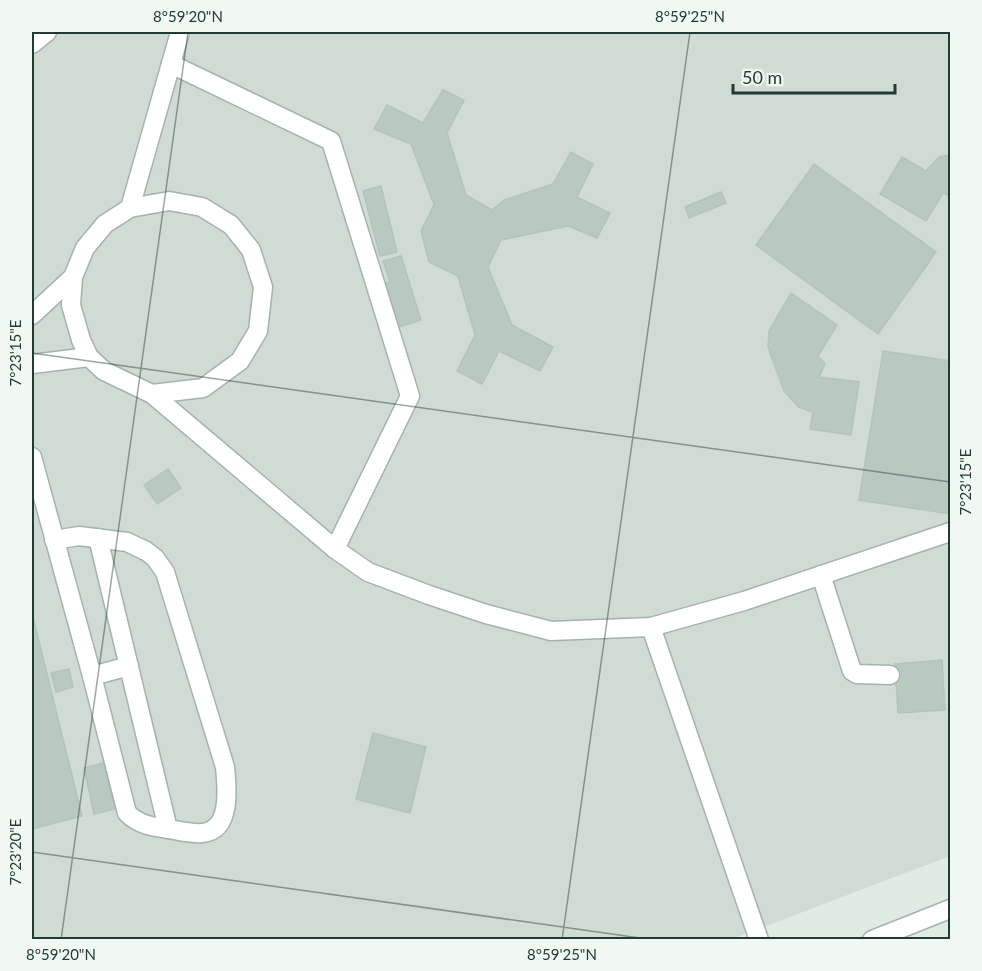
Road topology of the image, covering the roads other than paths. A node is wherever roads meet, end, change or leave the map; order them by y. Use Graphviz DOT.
graph roads {
  1 [pos="47,32"];
  2 [pos="180,32"];
  3 [pos="32,44"];
  4 [pos="171,64"];
  5 [pos="130,208"];
  6 [pos="74,277"];
  7 [pos="33,312"];
  8 [pos="89,357"];
  9 [pos="32,364"];
  10 [pos="152,394"];
  11 [pos="32,457"];
  12 [pos="39,517"];
  13 [pos="951,532"];
  14 [pos="98,538"];
  15 [pos="54,540"];
  16 [pos="335,549"];
  17 [pos="821,575"];
  18 [pos="651,627"];
  19 [pos="129,666"];
  20 [pos="890,675"];
  21 [pos="92,676"];
  22 [pos="168,829"];
  23 [pos="951,909"];
  24 [pos="759,939"];
  25 [pos="872,939"];
  1 -- 3 [label="lane"];
  2 -- 4 [label="lane"];
  4 -- 5 [label="lane"];
  4 -- 16 [label="lane"];
  5 -- 6 [label="lane"];
  5 -- 10 [label="lane"];
  6 -- 7 [label="lane"];
  6 -- 8 [label="lane"];
  8 -- 9 [label="lane"];
  8 -- 10 [label="lane"];
  10 -- 16 [label="lane"];
  11 -- 12 [label="lane"];
  12 -- 15 [label="lane"];
  13 -- 17 [label="lane"];
  14 -- 15 [label="lane"];
  14 -- 19 [label="lane"];
  14 -- 22 [label="lane"];
  15 -- 21 [label="lane"];
  16 -- 18 [label="lane"];
  17 -- 18 [label="lane"];
  17 -- 20 [label="lane"];
  18 -- 24 [label="lane"];
  19 -- 21 [label="lane"];
  19 -- 22 [label="lane"];
  21 -- 22 [label="lane"];
  23 -- 25 [label="lane"];
}
